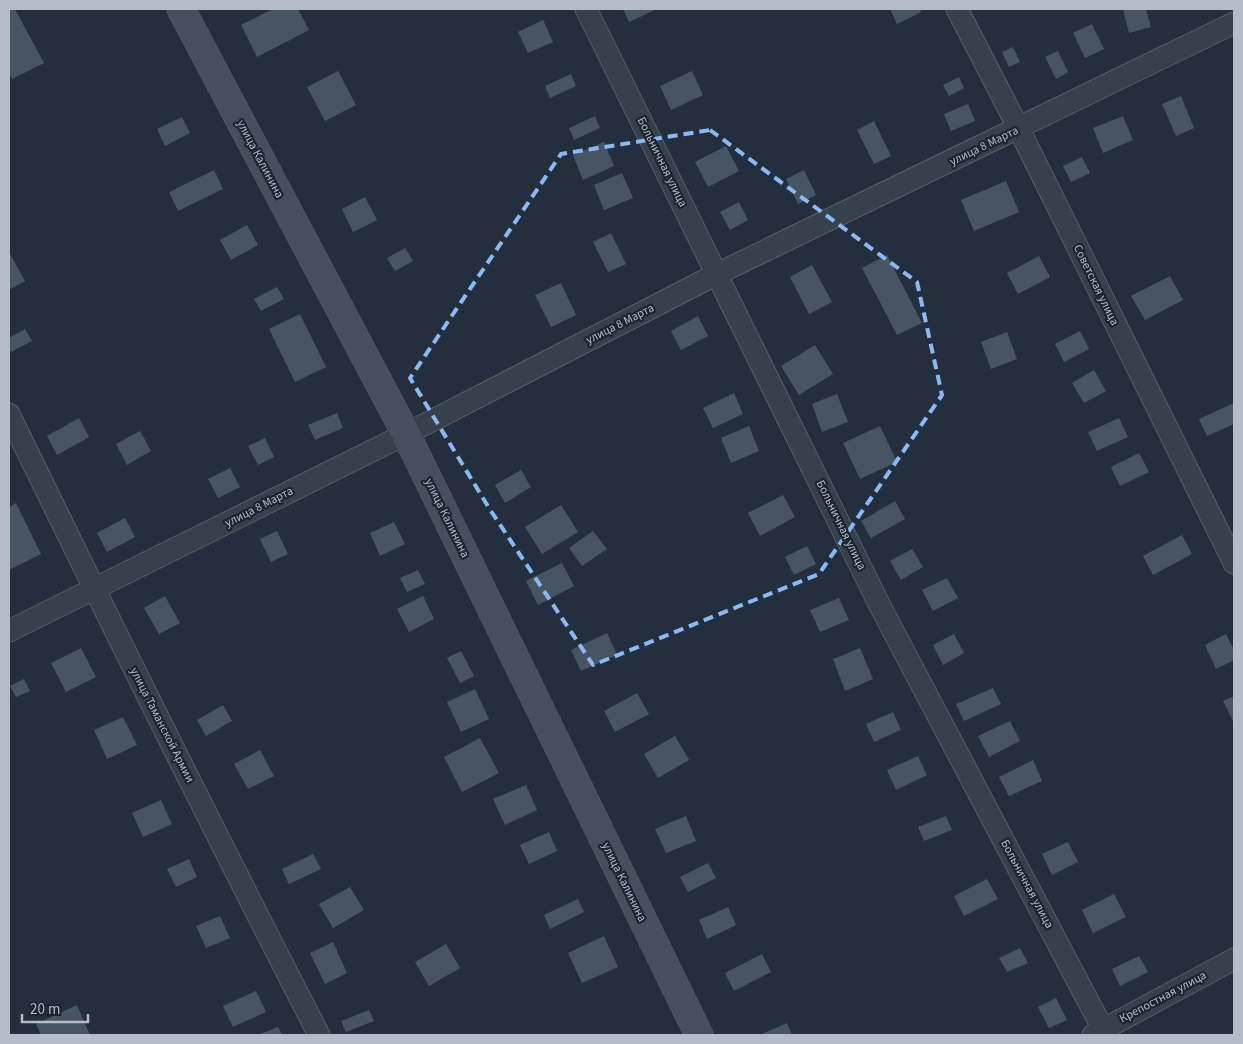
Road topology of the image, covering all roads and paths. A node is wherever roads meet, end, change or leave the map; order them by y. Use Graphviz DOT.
graph roads {
  1 [pos="181,9"];
  2 [pos="586,9"];
  3 [pos="957,9"];
  4 [pos="1234,23"];
  5 [pos="1019,129"];
  6 [pos="717,274"];
  7 [pos="9,414"];
  8 [pos="406,434"];
  9 [pos="1234,563"];
  10 [pos="94,590"];
  11 [pos="9,631"];
  12 [pos="1234,959"];
  13 [pos="1101,1033"];
  14 [pos="318,1035"];
  15 [pos="699,1035"];
  1 -- 8 [label="street, улица Калинина"];
  2 -- 6 [label="street, Больничная улица"];
  3 -- 5 [label="street, Советская улица"];
  4 -- 5 [label="street, улица 8 Марта"];
  5 -- 6 [label="street, улица 8 Марта"];
  5 -- 9 [label="street, Советская улица"];
  6 -- 8 [label="street, улица 8 Марта"];
  6 -- 13 [label="street, Больничная улица"];
  7 -- 10 [label="street, улица Таманской Армии"];
  8 -- 10 [label="street, улица 8 Марта"];
  8 -- 15 [label="street, улица Калинина"];
  10 -- 11 [label="street, улица 8 Марта"];
  10 -- 14 [label="street, улица Таманской Армии"];
  12 -- 13 [label="street, Крепостная улица"];
}
